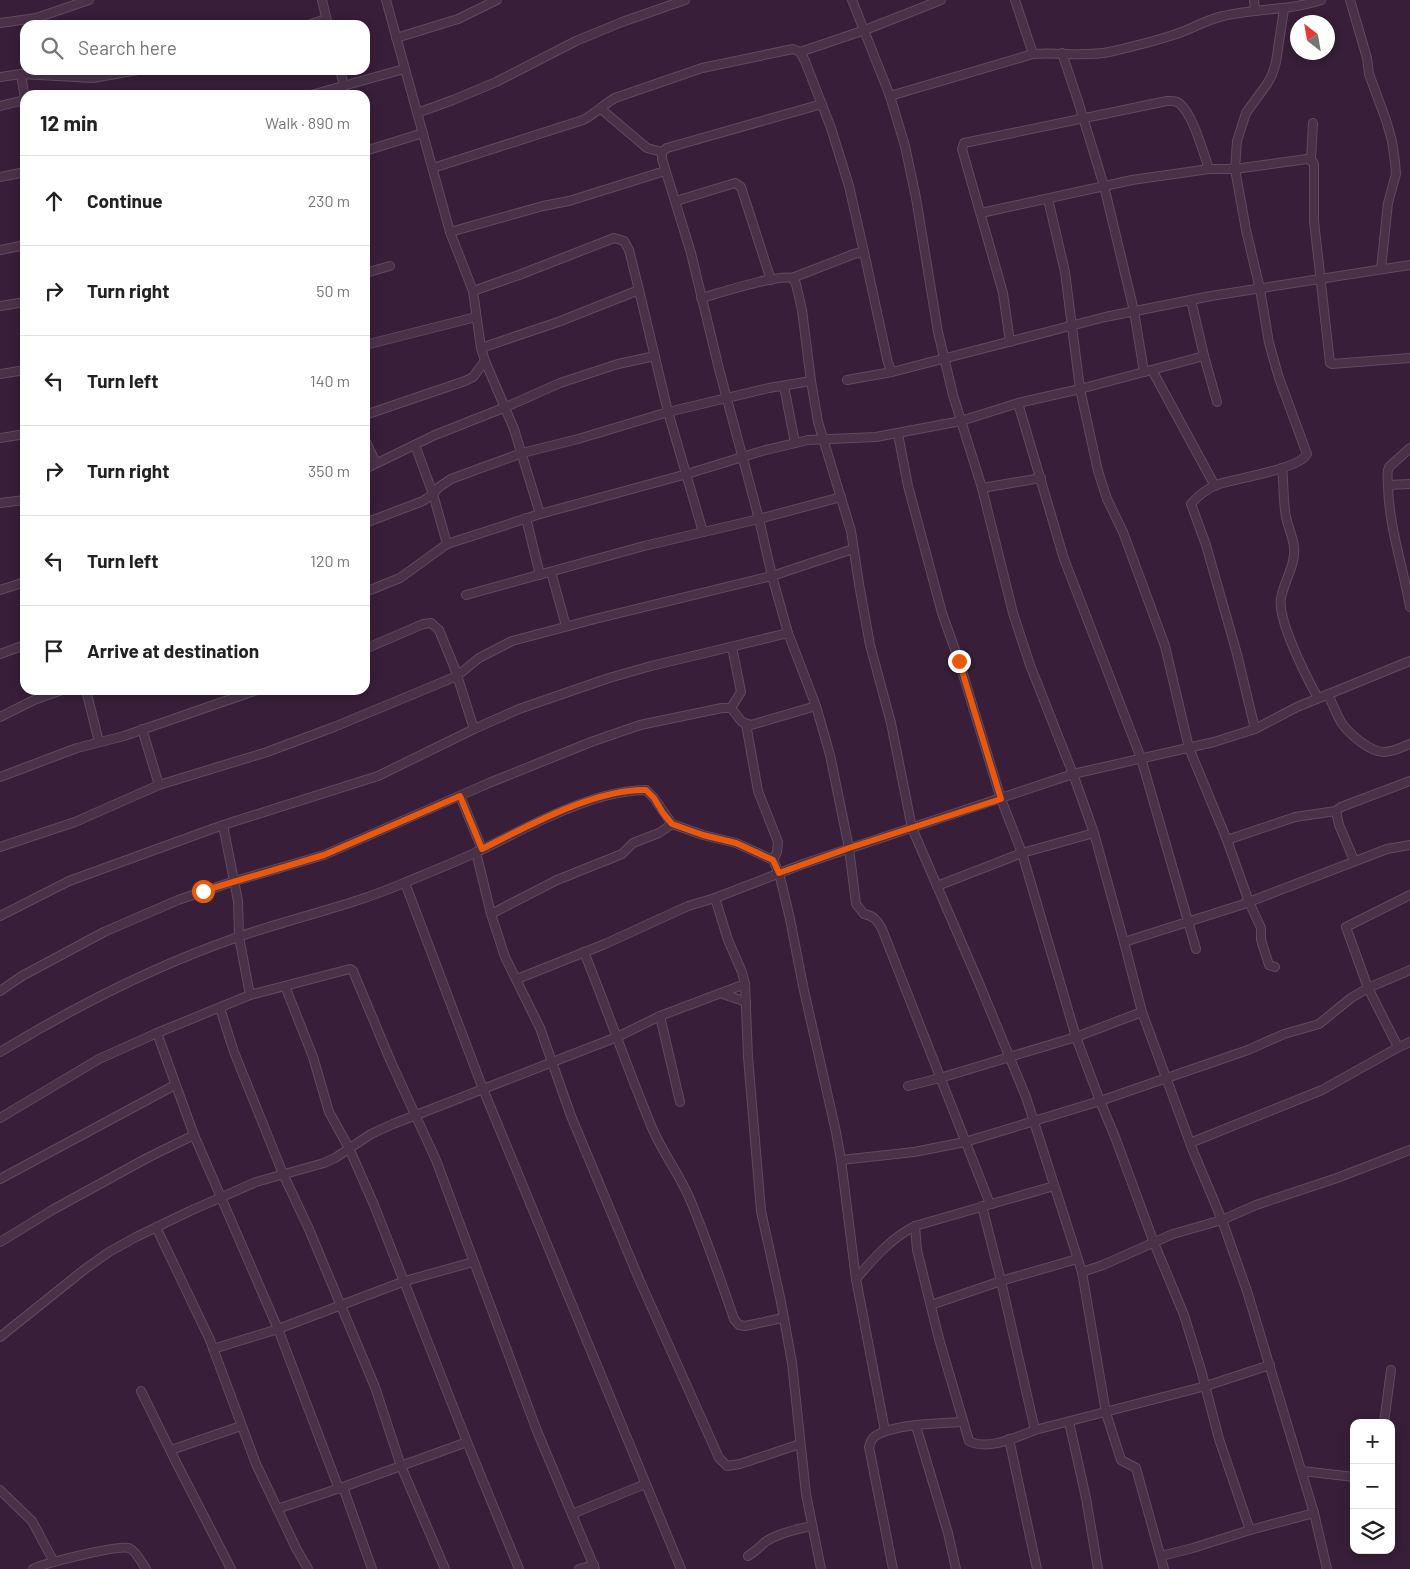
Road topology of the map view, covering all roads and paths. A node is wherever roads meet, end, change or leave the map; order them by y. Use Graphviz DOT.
graph roads {
  1 [pos="89,0"];
  2 [pos="322,0"];
  3 [pos="386,0"];
  4 [pos="497,0"];
  5 [pos="685,0"];
  6 [pos="852,0"];
  7 [pos="941,0"];
  8 [pos="1015,0"];
  9 [pos="1254,0"];
  10 [pos="1321,0"];
  11 [pos="1350,0"];
  12 [pos="1284,9"];
  13 [pos="1256,10"];
  14 [pos="20,20"];
  15 [pos="21,20"];
  16 [pos="327,20"];
  17 [pos="0,23"];
  18 [pos="865,30"];
  19 [pos="396,38"];
  20 [pos="800,52"];
  21 [pos="1033,54"];
  22 [pos="1062,54"];
  23 [pos="404,69"];
  24 [pos="20,74"];
  25 [pos="22,75"];
  26 [pos="40,75"];
  27 [pos="110,75"];
  28 [pos="341,75"];
  29 [pos="0,77"];
  30 [pos="344,86"];
  31 [pos="24,90"];
  32 [pos="329,90"];
  33 [pos="890,96"];
  34 [pos="20,100"];
  35 [pos="822,104"];
  36 [pos="0,106"];
  37 [pos="601,109"];
  38 [pos="417,113"];
  39 [pos="1083,117"];
  40 [pos="1313,123"];
  41 [pos="423,134"];
  42 [pos="370,150"];
  43 [pos="662,152"];
  44 [pos="1311,160"];
  45 [pos="433,168"];
  46 [pos="1235,169"];
  47 [pos="1210,170"];
  48 [pos="665,171"];
  49 [pos="20,173"];
  50 [pos="0,177"];
  51 [pos="1104,186"];
  52 [pos="1048,199"];
  53 [pos="676,200"];
  54 [pos="981,212"];
  55 [pos="450,232"];
  56 [pos="20,246"];
  57 [pos="0,250"];
  58 [pos="864,252"];
  59 [pos="1410,264"];
  60 [pos="390,266"];
  61 [pos="1381,269"];
  62 [pos="370,272"];
  63 [pos="792,278"];
  64 [pos="1321,279"];
  65 [pos="771,280"];
  66 [pos="1260,289"];
  67 [pos="473,290"];
  68 [pos="639,290"];
  69 [pos="701,298"];
  70 [pos="1192,300"];
  71 [pos="20,303"];
  72 [pos="0,306"];
  73 [pos="1134,311"];
  74 [pos="476,317"];
  75 [pos="1071,326"];
  76 [pos="1010,342"];
  77 [pos="370,344"];
  78 [pos="481,348"];
  79 [pos="655,356"];
  80 [pos="1204,356"];
  81 [pos="945,358"];
  82 [pos="1410,358"];
  83 [pos="485,361"];
  84 [pos="20,371"];
  85 [pos="1148,371"];
  86 [pos="892,372"];
  87 [pos="0,374"];
  88 [pos="847,380"];
  89 [pos="811,381"];
  90 [pos="784,386"];
  91 [pos="1080,389"];
  92 [pos="727,398"];
  93 [pos="1217,402"];
  94 [pos="1018,403"];
  95 [pos="506,407"];
  96 [pos="668,412"];
  97 [pos="370,413"];
  98 [pos="961,421"];
  99 [pos="898,434"];
  100 [pos="20,435"];
  101 [pos="0,438"];
  102 [pos="822,438"];
  103 [pos="795,443"];
  104 [pos="415,445"];
  105 [pos="1410,448"];
  106 [pos="370,451"];
  107 [pos="522,453"];
  108 [pos="744,457"];
  109 [pos="376,464"];
  110 [pos="370,467"];
  111 [pos="1282,468"];
  112 [pos="687,474"];
  113 [pos="1041,478"];
  114 [pos="1410,484"];
  115 [pos="1388,485"];
  116 [pos="1215,486"];
  117 [pos="982,488"];
  118 [pos="434,494"];
  119 [pos="841,497"];
  120 [pos="20,501"];
  121 [pos="0,503"];
  122 [pos="540,514"];
  123 [pos="526,518"];
  124 [pos="759,519"];
  125 [pos="370,521"];
  126 [pos="703,532"];
  127 [pos="447,544"];
  128 [pos="853,549"];
  129 [pos="552,572"];
  130 [pos="540,575"];
  131 [pos="772,576"];
  132 [pos="20,584"];
  133 [pos="1408,585"];
  134 [pos="0,590"];
  135 [pos="370,590"];
  136 [pos="466,595"];
  137 [pos="1410,607"];
  138 [pos="566,626"];
  139 [pos="788,633"];
  140 [pos="732,647"];
  141 [pos="20,648"];
  142 [pos="370,648"];
  143 [pos="0,654"];
  144 [pos="1410,661"];
  145 [pos="457,676"];
  146 [pos="1328,694"];
  147 [pos="48,695"];
  148 [pos="87,695"];
  149 [pos="242,695"];
  150 [pos="1318,698"];
  151 [pos="816,706"];
  152 [pos="731,708"];
  153 [pos="0,717"];
  154 [pos="746,724"];
  155 [pos="142,729"];
  156 [pos="474,729"];
  157 [pos="1255,729"];
  158 [pos="99,742"];
  159 [pos="1410,744"];
  160 [pos="1189,748"];
  161 [pos="1141,758"];
  162 [pos="1073,774"];
  163 [pos="0,777"];
  164 [pos="1410,781"];
  165 [pos="159,785"];
  166 [pos="460,796"];
  167 [pos="1001,799"];
  168 [pos="1336,811"];
  169 [pos="672,824"];
  170 [pos="224,825"];
  171 [pos="912,828"];
  172 [pos="1094,833"];
  173 [pos="1227,840"];
  174 [pos="1410,845"];
  175 [pos="0,847"];
  176 [pos="849,848"];
  177 [pos="479,851"];
  178 [pos="1022,853"];
  179 [pos="773,860"];
  180 [pos="1354,860"];
  181 [pos="779,873"];
  182 [pos="234,881"];
  183 [pos="405,883"];
  184 [pos="937,886"];
  185 [pos="1410,895"];
  186 [pos="715,898"];
  187 [pos="1249,902"];
  188 [pos="491,914"];
  189 [pos="0,916"];
  190 [pos="1188,922"];
  191 [pos="238,937"];
  192 [pos="1124,942"];
  193 [pos="1196,949"];
  194 [pos="584,952"];
  195 [pos="1274,967"];
  196 [pos="1410,970"];
  197 [pos="517,979"];
  198 [pos="745,984"];
  199 [pos="285,986"];
  200 [pos="1368,988"];
  201 [pos="0,990"];
  202 [pos="723,994"];
  203 [pos="250,995"];
  204 [pos="746,1002"];
  205 [pos="220,1008"];
  206 [pos="1142,1012"];
  207 [pos="660,1016"];
  208 [pos="156,1033"];
  209 [pos="617,1037"];
  210 [pos="1076,1037"];
  211 [pos="1410,1042"];
  212 [pos="1398,1047"];
  213 [pos="0,1052"];
  214 [pos="1009,1056"];
  215 [pos="551,1062"];
  216 [pos="1165,1077"];
  217 [pos="940,1078"];
  218 [pos="176,1085"];
  219 [pos="908,1086"];
  220 [pos="483,1089"];
  221 [pos="1100,1101"];
  222 [pos="680,1102"];
  223 [pos="415,1116"];
  224 [pos="0,1118"];
  225 [pos="1034,1122"];
  226 [pos="194,1135"];
  227 [pos="965,1142"];
  228 [pos="1190,1143"];
  229 [pos="349,1148"];
  230 [pos="1410,1150"];
  231 [pos="841,1160"];
  232 [pos="283,1174"];
  233 [pos="0,1179"];
  234 [pos="1054,1186"];
  235 [pos="220,1197"];
  236 [pos="990,1204"];
  237 [pos="982,1206"];
  238 [pos="1222,1220"];
  239 [pos="915,1226"];
  240 [pos="156,1227"];
  241 [pos="0,1242"];
  242 [pos="1154,1243"];
  243 [pos="1077,1259"];
  244 [pos="473,1262"];
  245 [pos="1082,1272"];
  246 [pos="856,1280"];
  247 [pos="404,1281"];
  248 [pos="1001,1281"];
  249 [pos="931,1305"];
  250 [pos="340,1306"];
  251 [pos="784,1318"];
  252 [pos="278,1330"];
  253 [pos="0,1337"];
  254 [pos="213,1349"];
  255 [pos="1270,1364"];
  256 [pos="1391,1370"];
  257 [pos="1206,1386"];
  258 [pos="141,1391"];
  259 [pos="1106,1413"];
  260 [pos="1385,1419"];
  261 [pos="964,1422"];
  262 [pos="1069,1422"];
  263 [pos="241,1426"];
  264 [pos="916,1426"];
  265 [pos="1035,1430"];
  266 [pos="885,1431"];
  267 [pos="1009,1440"];
  268 [pos="467,1442"];
  269 [pos="800,1444"];
  270 [pos="171,1450"];
  271 [pos="401,1466"];
  272 [pos="1302,1471"];
  273 [pos="1350,1477"];
  274 [pos="645,1484"];
  275 [pos="341,1488"];
  276 [pos="0,1490"];
  277 [pos="277,1509"];
  278 [pos="1314,1513"];
  279 [pos="572,1514"];
  280 [pos="811,1526"];
  281 [pos="1250,1530"];
  282 [pos="748,1556"];
  283 [pos="1161,1556"];
  284 [pos="54,1562"];
  285 [pos="595,1567"];
  286 [pos="36,1568"];
  287 [pos="146,1569"];
  288 [pos="232,1569"];
  289 [pos="308,1569"];
  290 [pos="372,1569"];
  291 [pos="445,1569"];
  292 [pos="519,1569"];
  293 [pos="580,1569"];
  294 [pos="681,1569"];
  295 [pos="821,1569"];
  296 [pos="893,1569"];
  297 [pos="956,1569"];
  298 [pos="1037,1569"];
  299 [pos="1098,1569"];
  300 [pos="1164,1569"];
  301 [pos="1327,1569"];
  1 -- 15 [label="street"];
  2 -- 16 [label="street"];
  3 -- 19 [label="street"];
  4 -- 19 [label="street"];
  5 -- 38 [label="street"];
  6 -- 18 [label="street"];
  7 -- 18 [label="street"];
  8 -- 21 [label="street"];
  9 -- 13 [label="street"];
  10 -- 12 [label="street"];
  11 -- 61 [label="street"];
  12 -- 13 [label="street"];
  12 -- 46 [label="street"];
  13 -- 22 [label="street"];
  14 -- 17 [label="street"];
  18 -- 20 [label="street"];
  18 -- 33 [label="street"];
  19 -- 23 [label="street"];
  20 -- 35 [label="street"];
  20 -- 37 [label="street"];
  21 -- 22 [label="street"];
  21 -- 33 [label="street"];
  22 -- 39 [label="street"];
  23 -- 30 [label="street"];
  23 -- 38 [label="street"];
  24 -- 29 [label="street"];
  25 -- 31 [label="street"];
  26 -- 27 [label="street"];
  28 -- 30 [label="street"];
  30 -- 32 [label="street"];
  33 -- 81 [label="street"];
  34 -- 36 [label="street"];
  35 -- 43 [label="street"];
  35 -- 58 [label="street"];
  37 -- 43 [label="street"];
  37 -- 45 [label="street"];
  38 -- 41 [label="street"];
  39 -- 47 [label="street"];
  39 -- 51 [label="street"];
  39 -- 54 [label="street"];
  40 -- 44 [label="street"];
  41 -- 42 [label="street"];
  41 -- 45 [label="street"];
  43 -- 48 [label="street"];
  44 -- 46 [label="street"];
  44 -- 64 [label="street"];
  45 -- 55 [label="street"];
  46 -- 47 [label="street"];
  46 -- 66 [label="street"];
  47 -- 51 [label="street"];
  48 -- 53 [label="street"];
  48 -- 55 [label="street"];
  49 -- 50 [label="street"];
  51 -- 52 [label="street"];
  51 -- 73 [label="street"];
  52 -- 54 [label="street"];
  52 -- 75 [label="street"];
  53 -- 65 [label="street"];
  53 -- 69 [label="street"];
  54 -- 76 [label="street"];
  55 -- 67 [label="street"];
  56 -- 57 [label="street"];
  58 -- 63 [label="street"];
  58 -- 86 [label="street"];
  59 -- 61 [label="street"];
  60 -- 62 [label="street"];
  61 -- 64 [label="street"];
  63 -- 65 [label="street"];
  63 -- 89 [label="street"];
  64 -- 66 [label="street"];
  64 -- 82 [label="street"];
  65 -- 69 [label="street"];
  66 -- 70 [label="street"];
  66 -- 111 [label="street"];
  67 -- 68 [label="street"];
  67 -- 74 [label="street"];
  68 -- 78 [label="street"];
  68 -- 79 [label="street"];
  69 -- 92 [label="street"];
  70 -- 73 [label="street"];
  70 -- 80 [label="street"];
  71 -- 72 [label="street"];
  73 -- 75 [label="street"];
  73 -- 85 [label="street"];
  74 -- 77 [label="street"];
  74 -- 78 [label="street"];
  75 -- 76 [label="street"];
  75 -- 91 [label="street"];
  76 -- 81 [label="street"];
  78 -- 83 [label="street"];
  79 -- 95 [label="street"];
  79 -- 96 [label="street"];
  80 -- 85 [label="street"];
  80 -- 93 [label="street"];
  81 -- 86 [label="street"];
  81 -- 98 [label="street"];
  83 -- 95 [label="street"];
  83 -- 97 [label="street"];
  84 -- 87 [label="street"];
  85 -- 91 [label="street"];
  85 -- 116 [label="street"];
  86 -- 88 [label="street"];
  89 -- 90 [label="street"];
  89 -- 102 [label="street"];
  90 -- 92 [label="street"];
  90 -- 103 [label="street"];
  91 -- 94 [label="street"];
  91 -- 160 [label="street"];
  92 -- 96 [label="street"];
  92 -- 108 [label="street"];
  94 -- 98 [label="street"];
  94 -- 113 [label="street"];
  95 -- 104 [label="street"];
  95 -- 107 [label="street"];
  96 -- 107 [label="street"];
  96 -- 112 [label="street"];
  98 -- 99 [label="street"];
  98 -- 117 [label="street"];
  99 -- 102 [label="street"];
  99 -- 167 [label="street"];
  100 -- 101 [label="street"];
  102 -- 103 [label="street"];
  102 -- 119 [label="street"];
  103 -- 108 [label="street"];
  104 -- 109 [label="street"];
  104 -- 118 [label="street"];
  105 -- 115 [label="street"];
  106 -- 109 [label="street"];
  107 -- 118 [label="street"];
  107 -- 122 [label="street"];
  108 -- 112 [label="street"];
  108 -- 124 [label="street"];
  109 -- 110 [label="street"];
  111 -- 116 [label="street"];
  111 -- 150 [label="street"];
  112 -- 122 [label="street"];
  112 -- 126 [label="street"];
  113 -- 117 [label="street"];
  113 -- 161 [label="street"];
  114 -- 115 [label="street"];
  115 -- 133 [label="street"];
  116 -- 157 [label="street"];
  117 -- 162 [label="street"];
  118 -- 125 [label="street"];
  118 -- 127 [label="street"];
  119 -- 124 [label="street"];
  119 -- 128 [label="street"];
  120 -- 121 [label="street"];
  122 -- 123 [label="street"];
  123 -- 127 [label="street"];
  123 -- 130 [label="street"];
  124 -- 126 [label="street"];
  124 -- 131 [label="street"];
  126 -- 129 [label="street"];
  127 -- 135 [label="street"];
  128 -- 131 [label="street"];
  128 -- 171 [label="street"];
  129 -- 130 [label="street"];
  129 -- 138 [label="street"];
  130 -- 136 [label="street"];
  131 -- 138 [label="street"];
  131 -- 139 [label="street"];
  132 -- 134 [label="street"];
  133 -- 137 [label="street"];
  138 -- 145 [label="street"];
  139 -- 140 [label="street"];
  139 -- 151 [label="street"];
  140 -- 152 [label="street"];
  140 -- 156 [label="street"];
  141 -- 143 [label="street"];
  142 -- 145 [label="street"];
  144 -- 146 [label="street"];
  145 -- 156 [label="street"];
  145 -- 165 [label="street"];
  146 -- 150 [label="street"];
  146 -- 159 [label="street"];
  147 -- 153 [label="street"];
  148 -- 158 [label="street"];
  149 -- 155 [label="street"];
  150 -- 157 [label="street"];
  151 -- 154 [label="street"];
  151 -- 176 [label="street"];
  152 -- 154 [label="street"];
  152 -- 166 [label="street"];
  154 -- 179 [label="street"];
  155 -- 158 [label="street"];
  155 -- 165 [label="street"];
  156 -- 170 [label="street"];
  157 -- 160 [label="street"];
  158 -- 163 [label="street"];
  160 -- 161 [label="street"];
  160 -- 173 [label="street"];
  161 -- 162 [label="street"];
  161 -- 190 [label="street"];
  162 -- 167 [label="street"];
  162 -- 172 [label="street"];
  164 -- 168 [label="street"];
  165 -- 175 [label="street"];
  166 -- 177 [label="street"];
  166 -- 182 [label="street"];
  167 -- 171 [label="street"];
  167 -- 178 [label="street"];
  168 -- 173 [label="street"];
  168 -- 180 [label="street"];
  169 -- 177 [label="street"];
  169 -- 179 [label="street"];
  169 -- 188 [label="street"];
  170 -- 182 [label="street"];
  170 -- 189 [label="street"];
  171 -- 176 [label="street"];
  171 -- 184 [label="street"];
  172 -- 178 [label="street"];
  172 -- 192 [label="street"];
  173 -- 187 [label="street"];
  174 -- 180 [label="street"];
  176 -- 181 [label="street"];
  176 -- 217 [label="street"];
  177 -- 183 [label="street"];
  177 -- 188 [label="street"];
  178 -- 184 [label="street"];
  178 -- 210 [label="street"];
  179 -- 181 [label="street"];
  180 -- 187 [label="street"];
  181 -- 186 [label="street"];
  181 -- 231 [label="street"];
  182 -- 191 [label="street"];
  182 -- 201 [label="street"];
  183 -- 191 [label="street"];
  183 -- 220 [label="street"];
  184 -- 214 [label="street"];
  185 -- 200 [label="street"];
  186 -- 194 [label="street"];
  186 -- 198 [label="street"];
  187 -- 190 [label="street"];
  187 -- 195 [label="street"];
  188 -- 197 [label="street"];
  190 -- 192 [label="street"];
  190 -- 193 [label="street"];
  191 -- 203 [label="street"];
  191 -- 213 [label="street"];
  192 -- 206 [label="street"];
  194 -- 197 [label="street"];
  194 -- 209 [label="street"];
  196 -- 200 [label="street"];
  197 -- 215 [label="street"];
  198 -- 202 [label="street"];
  198 -- 204 [label="street"];
  199 -- 203 [label="street"];
  199 -- 223 [label="street"];
  199 -- 229 [label="street"];
  200 -- 212 [label="street"];
  200 -- 216 [label="street"];
  202 -- 204 [label="street"];
  202 -- 207 [label="street"];
  203 -- 205 [label="street"];
  204 -- 251 [label="street"];
  205 -- 208 [label="street"];
  205 -- 232 [label="street"];
  206 -- 210 [label="street"];
  206 -- 216 [label="street"];
  207 -- 209 [label="street"];
  207 -- 222 [label="street"];
  208 -- 218 [label="street"];
  208 -- 224 [label="street"];
  209 -- 215 [label="street"];
  209 -- 251 [label="street"];
  210 -- 214 [label="street"];
  210 -- 221 [label="street"];
  211 -- 212 [label="street"];
  212 -- 228 [label="street"];
  214 -- 217 [label="street"];
  214 -- 225 [label="street"];
  215 -- 220 [label="street"];
  215 -- 269 [label="street"];
  216 -- 221 [label="street"];
  216 -- 228 [label="street"];
  217 -- 219 [label="street"];
  217 -- 227 [label="street"];
  218 -- 226 [label="street"];
  218 -- 233 [label="street"];
  220 -- 223 [label="street"];
  220 -- 274 [label="street"];
  221 -- 225 [label="street"];
  221 -- 242 [label="street"];
  223 -- 229 [label="street"];
  223 -- 244 [label="street"];
  225 -- 227 [label="street"];
  225 -- 234 [label="street"];
  226 -- 235 [label="street"];
  226 -- 241 [label="street"];
  227 -- 231 [label="street"];
  227 -- 236 [label="street"];
  228 -- 238 [label="street"];
  229 -- 232 [label="street"];
  229 -- 247 [label="street"];
  230 -- 238 [label="street"];
  231 -- 246 [label="street"];
  232 -- 235 [label="street"];
  232 -- 250 [label="street"];
  234 -- 236 [label="street"];
  234 -- 243 [label="street"];
  235 -- 240 [label="street"];
  235 -- 252 [label="street"];
  236 -- 237 [label="street"];
  237 -- 239 [label="street"];
  237 -- 248 [label="street"];
  238 -- 242 [label="street"];
  238 -- 255 [label="street"];
  239 -- 246 [label="street"];
  239 -- 249 [label="street"];
  240 -- 253 [label="street"];
  240 -- 254 [label="street"];
  242 -- 245 [label="street"];
  242 -- 257 [label="street"];
  243 -- 245 [label="street"];
  243 -- 248 [label="street"];
  244 -- 247 [label="street"];
  244 -- 279 [label="street"];
  245 -- 259 [label="street"];
  246 -- 266 [label="street"];
  247 -- 250 [label="street"];
  247 -- 268 [label="street"];
  248 -- 249 [label="street"];
  248 -- 265 [label="street"];
  249 -- 261 [label="street"];
  250 -- 252 [label="street"];
  250 -- 271 [label="street"];
  251 -- 269 [label="street"];
  252 -- 254 [label="street"];
  252 -- 275 [label="street"];
  254 -- 263 [label="street"];
  255 -- 257 [label="street"];
  255 -- 272 [label="street"];
  256 -- 260 [label="street"];
  257 -- 259 [label="street"];
  257 -- 281 [label="street"];
  258 -- 270 [label="street"];
  259 -- 262 [label="street"];
  259 -- 283 [label="street"];
  261 -- 264 [label="street"];
  261 -- 267 [label="street"];
  262 -- 265 [label="street"];
  262 -- 299 [label="street"];
  263 -- 270 [label="street"];
  263 -- 277 [label="street"];
  264 -- 266 [label="street"];
  264 -- 297 [label="street"];
  265 -- 267 [label="street"];
  266 -- 296 [label="street"];
  267 -- 298 [label="street"];
  268 -- 271 [label="street"];
  268 -- 292 [label="street"];
  269 -- 280 [label="street"];
  270 -- 288 [label="street"];
  271 -- 275 [label="street"];
  271 -- 291 [label="street"];
  272 -- 273 [label="street"];
  272 -- 278 [label="street"];
  274 -- 279 [label="street"];
  274 -- 294 [label="street"];
  275 -- 277 [label="street"];
  275 -- 290 [label="street"];
  276 -- 284 [label="street"];
  277 -- 289 [label="street"];
  278 -- 281 [label="street"];
  278 -- 301 [label="street"];
  279 -- 285 [label="street"];
  280 -- 282 [label="street"];
  280 -- 295 [label="street"];
  281 -- 283 [label="street"];
  283 -- 300 [label="street"];
  284 -- 286 [label="street"];
  284 -- 287 [label="street"];
  285 -- 293 [label="street"];
}
